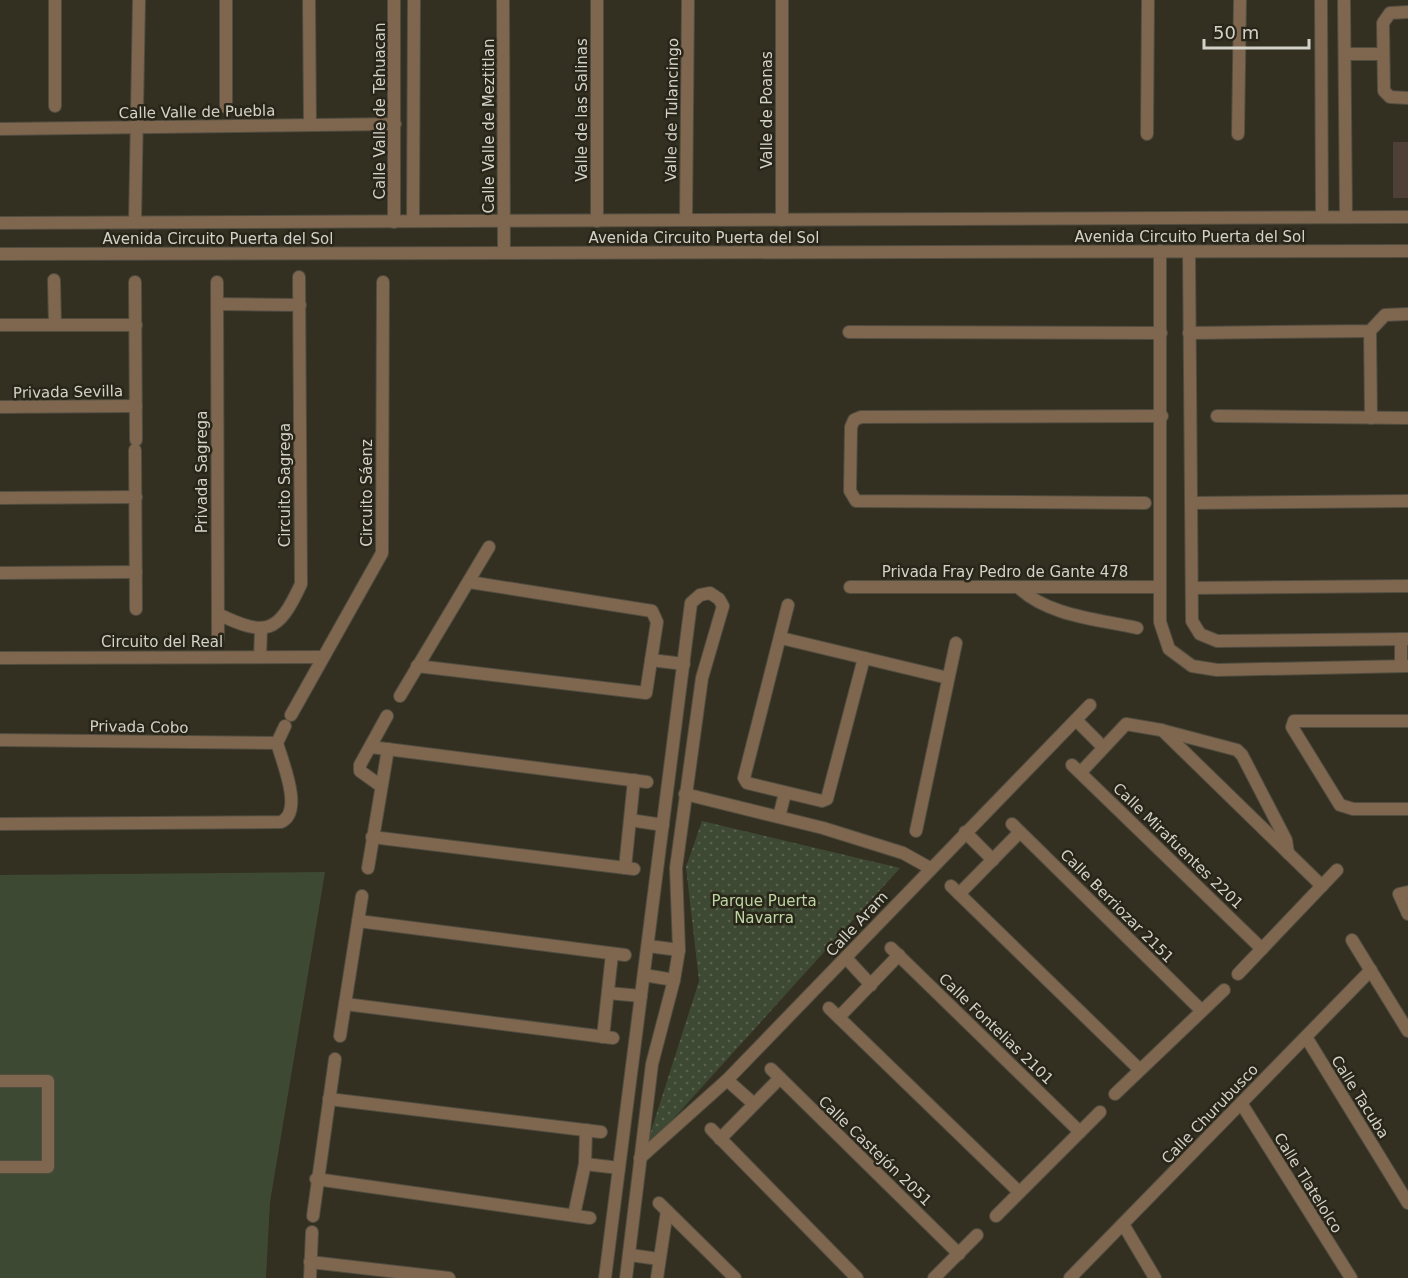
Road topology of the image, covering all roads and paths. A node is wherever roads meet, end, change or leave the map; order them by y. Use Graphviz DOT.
graph roads {
  1 [pos="55,0"];
  2 [pos="139,0"];
  3 [pos="226,0"];
  4 [pos="309,0"];
  5 [pos="394,0"];
  6 [pos="414,0"];
  7 [pos="503,0"];
  8 [pos="597,0"];
  9 [pos="688,0"];
  10 [pos="782,0"];
  11 [pos="1148,0"];
  12 [pos="1240,0"];
  13 [pos="1321,0"];
  14 [pos="1344,0"];
  15 [pos="1408,12"];
  16 [pos="1345,54"];
  17 [pos="1383,54"];
  18 [pos="1322,90"];
  19 [pos="1345,90"];
  20 [pos="1408,98"];
  21 [pos="55,106"];
  22 [pos="226,106"];
  23 [pos="395,124"];
  24 [pos="310,125"];
  25 [pos="135,128"];
  26 [pos="0,129"];
  27 [pos="1147,134"];
  28 [pos="1238,134"];
  29 [pos="1322,217"];
  30 [pos="1346,217"];
  31 [pos="1408,217"];
  32 [pos="686,220"];
  33 [pos="782,220"];
  34 [pos="413,221"];
  35 [pos="504,221"];
  36 [pos="597,221"];
  37 [pos="135,222"];
  38 [pos="394,222"];
  39 [pos="0,223"];
  40 [pos="1160,251"];
  41 [pos="1408,251"];
  42 [pos="1189,252"];
  43 [pos="504,253"];
  44 [pos="0,254"];
  45 [pos="299,277"];
  46 [pos="54,280"];
  47 [pos="135,282"];
  48 [pos="217,282"];
  49 [pos="383,282"];
  50 [pos="217,304"];
  51 [pos="300,305"];
  52 [pos="1408,314"];
  53 [pos="0,325"];
  54 [pos="55,325"];
  55 [pos="135,325"];
  56 [pos="1370,331"];
  57 [pos="849,332"];
  58 [pos="1161,333"];
  59 [pos="1189,333"];
  60 [pos="136,406"];
  61 [pos="0,408"];
  62 [pos="1162,416"];
  63 [pos="1217,416"];
  64 [pos="1371,418"];
  65 [pos="1408,418"];
  66 [pos="136,497"];
  67 [pos="0,498"];
  68 [pos="1408,501"];
  69 [pos="1145,503"];
  70 [pos="1191,503"];
  71 [pos="489,546"];
  72 [pos="136,572"];
  73 [pos="0,573"];
  74 [pos="469,582"];
  75 [pos="1408,586"];
  76 [pos="850,587"];
  77 [pos="1018,587"];
  78 [pos="1160,587"];
  79 [pos="1192,588"];
  80 [pos="788,604"];
  81 [pos="136,609"];
  82 [pos="218,614"];
  83 [pos="1137,628"];
  84 [pos="261,630"];
  85 [pos="780,638"];
  86 [pos="218,639"];
  87 [pos="1404,639"];
  88 [pos="956,643"];
  89 [pos="260,657"];
  90 [pos="323,657"];
  91 [pos="0,658"];
  92 [pos="864,658"];
  93 [pos="651,660"];
  94 [pos="684,664"];
  95 [pos="417,666"];
  96 [pos="1405,666"];
  97 [pos="948,678"];
  98 [pos="400,696"];
  99 [pos="1090,705"];
  100 [pos="387,716"];
  101 [pos="1076,720"];
  102 [pos="1408,721"];
  103 [pos="1161,730"];
  104 [pos="0,740"];
  105 [pos="277,743"];
  106 [pos="371,747"];
  107 [pos="1103,747"];
  108 [pos="388,749"];
  109 [pos="381,786"];
  110 [pos="785,793"];
  111 [pos="685,794"];
  112 [pos="1408,808"];
  113 [pos="779,817"];
  114 [pos="630,820"];
  115 [pos="0,824"];
  116 [pos="663,825"];
  117 [pos="915,831"];
  118 [pos="965,832"];
  119 [pos="372,837"];
  120 [pos="1288,853"];
  121 [pos="993,860"];
  122 [pos="368,868"];
  123 [pos="930,868"];
  124 [pos="1337,870"];
  125 [pos="1323,886"];
  126 [pos="1404,893"];
  127 [pos="362,896"];
  128 [pos="1408,914"];
  129 [pos="358,921"];
  130 [pos="1352,940"];
  131 [pos="648,946"];
  132 [pos="1262,949"];
  133 [pos="679,950"];
  134 [pos="612,954"];
  135 [pos="625,955"];
  136 [pos="846,958"];
  137 [pos="1371,970"];
  138 [pos="1238,974"];
  139 [pos="644,975"];
  140 [pos="674,980"];
  141 [pos="871,985"];
  142 [pos="1224,990"];
  143 [pos="608,993"];
  144 [pos="641,996"];
  145 [pos="345,1004"];
  146 [pos="829,1008"];
  147 [pos="1201,1010"];
  148 [pos="839,1017"];
  149 [pos="1408,1031"];
  150 [pos="340,1036"];
  151 [pos="1306,1037"];
  152 [pos="335,1059"];
  153 [pos="1139,1069"];
  154 [pos="727,1080"];
  155 [pos="0,1081"];
  156 [pos="1115,1094"];
  157 [pos="329,1099"];
  158 [pos="1241,1103"];
  159 [pos="754,1104"];
  160 [pos="1100,1112"];
  161 [pos="711,1129"];
  162 [pos="586,1130"];
  163 [pos="601,1132"];
  164 [pos="1080,1132"];
  165 [pos="720,1139"];
  166 [pos="640,1158"];
  167 [pos="585,1164"];
  168 [pos="0,1167"];
  169 [pos="619,1168"];
  170 [pos="316,1179"];
  171 [pos="1019,1192"];
  172 [pos="1408,1203"];
  173 [pos="574,1215"];
  174 [pos="313,1216"];
  175 [pos="996,1216"];
  176 [pos="590,1218"];
  177 [pos="1123,1224"];
  178 [pos="312,1232"];
  179 [pos="977,1235"];
  180 [pos="959,1254"];
  181 [pos="630,1255"];
  182 [pos="659,1259"];
  183 [pos="310,1262"];
  184 [pos="309,1278"];
  185 [pos="449,1278"];
  186 [pos="605,1278"];
  187 [pos="626,1278"];
  188 [pos="657,1278"];
  189 [pos="735,1278"];
  190 [pos="857,1278"];
  191 [pos="934,1278"];
  192 [pos="1070,1278"];
  193 [pos="1155,1278"];
  194 [pos="1350,1278"];
  1 -- 21 [label="street"];
  2 -- 25 [label="street"];
  3 -- 22 [label="street"];
  4 -- 24 [label="street"];
  5 -- 23 [label="street, Calle Valle de Tehuacan"];
  6 -- 34 [label="street"];
  7 -- 35 [label="street, Calle Valle de Meztitlan"];
  8 -- 36 [label="street, Valle de las Salinas"];
  9 -- 32 [label="street, Valle de Tulancingo"];
  10 -- 33 [label="street, Valle de Poanas"];
  11 -- 27 [label="street"];
  12 -- 28 [label="street"];
  13 -- 18 [label="street"];
  14 -- 16 [label="street"];
  15 -- 17 [label="street"];
  16 -- 17 [label="street"];
  16 -- 19 [label="street"];
  17 -- 20 [label="street"];
  18 -- 19 [label="street"];
  18 -- 29 [label="street"];
  19 -- 30 [label="street"];
  23 -- 24 [label="street, Calle Valle de Puebla"];
  23 -- 38 [label="street, Calle Valle de Tehuacan"];
  24 -- 25 [label="street, Calle Valle de Puebla"];
  25 -- 26 [label="street, Calle Valle de Puebla"];
  25 -- 37 [label="street"];
  29 -- 30 [label="street, Avenida Circuito Puerta del Sol"];
  29 -- 33 [label="street, Avenida Circuito Puerta del Sol"];
  30 -- 31 [label="street, Avenida Circuito Puerta del Sol"];
  32 -- 33 [label="street, Avenida Circuito Puerta del Sol"];
  32 -- 36 [label="street, Avenida Circuito Puerta del Sol"];
  34 -- 35 [label="street, Avenida Circuito Puerta del Sol"];
  34 -- 38 [label="street, Avenida Circuito Puerta del Sol"];
  35 -- 36 [label="street, Avenida Circuito Puerta del Sol"];
  35 -- 43 [label="street, Calle Valle de Meztitlan"];
  37 -- 38 [label="street, Avenida Circuito Puerta del Sol"];
  37 -- 39 [label="street, Avenida Circuito Puerta del Sol"];
  40 -- 42 [label="street, Avenida Circuito Puerta del Sol"];
  40 -- 43 [label="street, Avenida Circuito Puerta del Sol"];
  40 -- 58 [label="street"];
  41 -- 42 [label="street, Avenida Circuito Puerta del Sol"];
  42 -- 59 [label="street"];
  43 -- 44 [label="street, Avenida Circuito Puerta del Sol"];
  45 -- 51 [label="street, Circuito Sagrega"];
  46 -- 54 [label="street"];
  47 -- 55 [label="street, Privada Sevilla"];
  48 -- 50 [label="street, Privada Sagrega"];
  49 -- 90 [label="street, Circuito Sáenz"];
  50 -- 51 [label="street"];
  50 -- 82 [label="street, Privada Sagrega"];
  51 -- 84 [label="street, Circuito Sagrega"];
  52 -- 56 [label="street"];
  53 -- 54 [label="street"];
  54 -- 55 [label="street"];
  55 -- 60 [label="street, Privada Sevilla"];
  56 -- 59 [label="street"];
  56 -- 64 [label="street"];
  57 -- 58 [label="street"];
  58 -- 62 [label="street"];
  59 -- 70 [label="street"];
  60 -- 61 [label="street, Privada Sevilla"];
  60 -- 66 [label="street, Privada Sevilla"];
  62 -- 69 [label="street"];
  62 -- 78 [label="street"];
  63 -- 64 [label="street"];
  64 -- 65 [label="street"];
  66 -- 67 [label="street"];
  66 -- 72 [label="street, Privada Sevilla"];
  68 -- 70 [label="street"];
  70 -- 79 [label="street"];
  71 -- 74 [label="street"];
  72 -- 73 [label="street"];
  72 -- 81 [label="street, Privada Sevilla"];
  74 -- 93 [label="street"];
  74 -- 95 [label="street"];
  75 -- 79 [label="street"];
  76 -- 77 [label="street, Privada Fray Pedro de Gante 478"];
  77 -- 78 [label="street, Privada Fray Pedro de Gante 478"];
  77 -- 83 [label="street"];
  78 -- 96 [label="street"];
  79 -- 87 [label="street"];
  80 -- 85 [label="street"];
  82 -- 84 [label="street"];
  82 -- 86 [label="street, Privada Sagrega"];
  84 -- 89 [label="street"];
  85 -- 92 [label="street"];
  85 -- 110 [label="street"];
  87 -- 96 [label="street"];
  88 -- 97 [label="street"];
  89 -- 90 [label="street, Circuito del Real"];
  89 -- 91 [label="street, Circuito del Real"];
  90 -- 105 [label="street, Circuito Sáenz"];
  92 -- 97 [label="street"];
  92 -- 110 [label="street"];
  93 -- 94 [label="street"];
  93 -- 95 [label="street"];
  94 -- 111 [label="street"];
  94 -- 116 [label="street"];
  95 -- 98 [label="street"];
  97 -- 117 [label="street"];
  99 -- 101 [label="street, Calle Aram"];
  100 -- 106 [label="street"];
  101 -- 107 [label="street"];
  101 -- 118 [label="street, Calle Aram"];
  102 -- 112 [label="street"];
  103 -- 107 [label="street"];
  103 -- 120 [label="street"];
  103 -- 120 [label="street"];
  104 -- 105 [label="street, Privada Cobo"];
  105 -- 115 [label="street"];
  106 -- 108 [label="street"];
  106 -- 109 [label="street"];
  107 -- 132 [label="street, Calle Mirafuentes 2201"];
  108 -- 109 [label="street"];
  108 -- 114 [label="street"];
  109 -- 119 [label="street"];
  110 -- 113 [label="street"];
  111 -- 113 [label="street"];
  111 -- 133 [label="street"];
  113 -- 123 [label="street"];
  114 -- 116 [label="street"];
  114 -- 119 [label="street"];
  116 -- 131 [label="street"];
  118 -- 121 [label="street"];
  118 -- 123 [label="street, Calle Aram"];
  119 -- 122 [label="street"];
  120 -- 125 [label="street"];
  121 -- 147 [label="street, Calle Berriozar 2151"];
  121 -- 153 [label="street"];
  123 -- 136 [label="street, Calle Aram"];
  124 -- 125 [label="street"];
  125 -- 132 [label="street"];
  126 -- 128 [label="street"];
  127 -- 129 [label="street"];
  129 -- 134 [label="street"];
  129 -- 145 [label="street"];
  130 -- 137 [label="street"];
  131 -- 133 [label="street"];
  131 -- 139 [label="street"];
  132 -- 138 [label="street"];
  133 -- 140 [label="street"];
  134 -- 135 [label="street"];
  134 -- 143 [label="street"];
  136 -- 141 [label="street"];
  136 -- 154 [label="street, Calle Aram"];
  137 -- 149 [label="street"];
  137 -- 151 [label="street, Calle Churubusco"];
  139 -- 140 [label="street"];
  139 -- 144 [label="street"];
  140 -- 166 [label="street"];
  141 -- 148 [label="street"];
  141 -- 164 [label="street, Calle Fontelias 2101"];
  142 -- 147 [label="street"];
  143 -- 144 [label="street"];
  143 -- 145 [label="street"];
  144 -- 169 [label="street"];
  145 -- 150 [label="street"];
  146 -- 148 [label="street"];
  147 -- 153 [label="street"];
  148 -- 171 [label="street"];
  151 -- 158 [label="street, Calle Churubusco"];
  151 -- 172 [label="street, Calle Tacuba"];
  152 -- 157 [label="street"];
  153 -- 156 [label="street"];
  154 -- 159 [label="street"];
  154 -- 166 [label="street, Calle Aram"];
  155 -- 168 [label="street"];
  157 -- 162 [label="street"];
  157 -- 170 [label="street"];
  158 -- 177 [label="street, Calle Churubusco"];
  158 -- 194 [label="street, Calle Tlatelolco"];
  159 -- 165 [label="street"];
  159 -- 180 [label="street, Calle Castejón 2051"];
  160 -- 164 [label="street"];
  161 -- 165 [label="street"];
  162 -- 163 [label="street"];
  162 -- 167 [label="street"];
  164 -- 171 [label="street"];
  165 -- 190 [label="street"];
  166 -- 181 [label="street"];
  167 -- 169 [label="street"];
  167 -- 173 [label="street"];
  169 -- 186 [label="street"];
  170 -- 173 [label="street"];
  170 -- 174 [label="street"];
  171 -- 175 [label="street"];
  173 -- 176 [label="street"];
  177 -- 192 [label="street, Calle Churubusco"];
  177 -- 193 [label="street"];
  178 -- 183 [label="street"];
  179 -- 180 [label="street"];
  180 -- 191 [label="street"];
  181 -- 182 [label="street"];
  181 -- 187 [label="street"];
  182 -- 188 [label="street"];
  182 -- 189 [label="street"];
  183 -- 184 [label="street"];
  183 -- 185 [label="street"];
}
